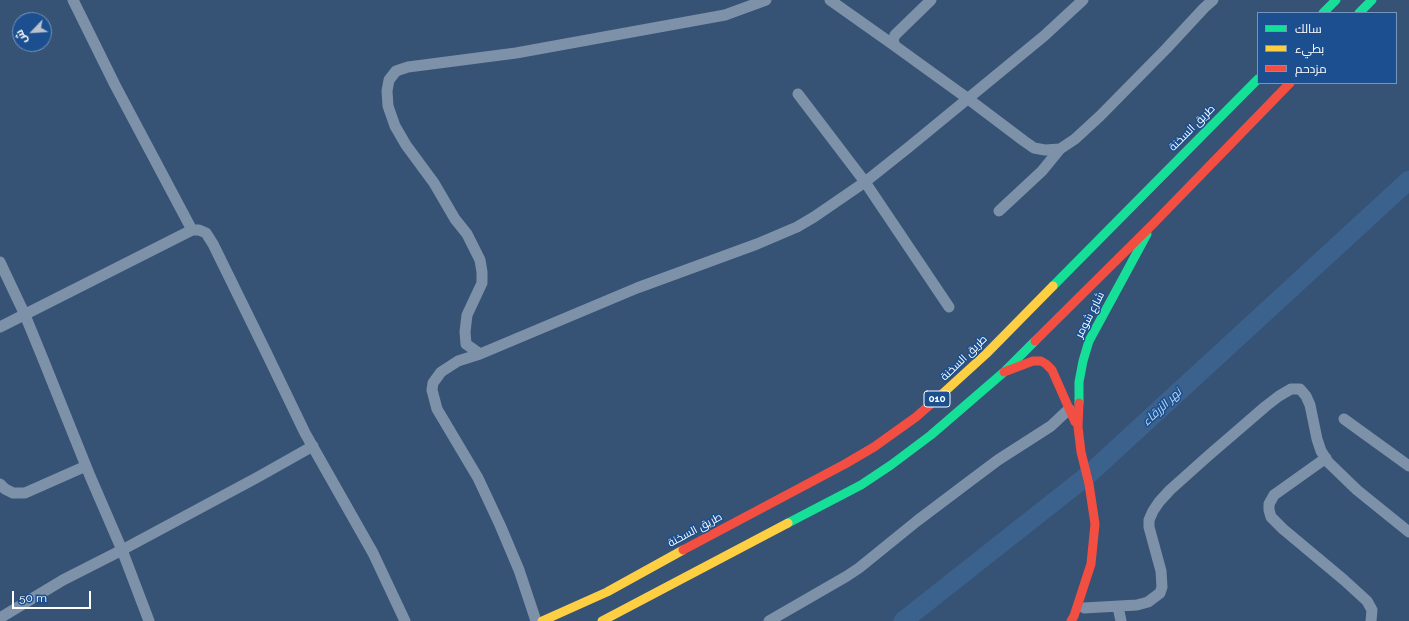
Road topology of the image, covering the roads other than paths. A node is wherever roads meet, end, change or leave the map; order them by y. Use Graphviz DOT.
graph roads {
  1 [pos="73,0"];
  2 [pos="766,0"];
  3 [pos="830,0"];
  4 [pos="931,0"];
  5 [pos="1083,0"];
  6 [pos="1213,0"];
  7 [pos="1336,0"];
  8 [pos="1372,0"];
  9 [pos="1324,12"];
  10 [pos="1360,12"];
  11 [pos="896,46"];
  12 [pos="1257,80"];
  13 [pos="1289,84"];
  14 [pos="798,94"];
  15 [pos="967,98"];
  16 [pos="1060,149"];
  17 [pos="865,182"];
  18 [pos="999,211"];
  19 [pos="1153,224"];
  20 [pos="192,230"];
  21 [pos="0,262"];
  22 [pos="949,306"];
  23 [pos="25,315"];
  24 [pos="0,327"];
  25 [pos="480,354"];
  26 [pos="1004,372"];
  27 [pos="1069,409"];
  28 [pos="1344,419"];
  29 [pos="1078,426"];
  30 [pos="313,446"];
  31 [pos="1326,458"];
  32 [pos="86,466"];
  33 [pos="1409,466"];
  34 [pos="0,484"];
  35 [pos="1409,532"];
  36 [pos="122,550"];
  37 [pos="1087,580"];
  38 [pos="1118,607"];
  39 [pos="1077,617"];
  40 [pos="0,618"];
  41 [pos="149,621"];
  42 [pos="405,621"];
  43 [pos="536,621"];
  44 [pos="542,621"];
  45 [pos="602,621"];
  46 [pos="769,621"];
  47 [pos="1121,621"];
  48 [pos="1372,621"];
  1 -- 20 [label="street"];
  2 -- 25 [label="street"];
  3 -- 11 [label="street"];
  4 -- 11 [label="street"];
  5 -- 15 [label="street"];
  6 -- 16 [label="street"];
  7 -- 9 [label="main road"];
  8 -- 10 [label="main road"];
  11 -- 15 [label="street"];
  12 -- 44 [label="main road, طريق السخنة / 010"];
  13 -- 19 [label="main road, 010"];
  14 -- 17 [label="street"];
  15 -- 16 [label="street"];
  15 -- 17 [label="street"];
  16 -- 18 [label="street"];
  17 -- 22 [label="street"];
  17 -- 25 [label="street"];
  19 -- 26 [label="main road, 010"];
  19 -- 29 [label="main road, شارع شومر"];
  20 -- 23 [label="street"];
  20 -- 30 [label="street"];
  21 -- 23 [label="street"];
  23 -- 24 [label="street"];
  23 -- 32 [label="street"];
  25 -- 43 [label="street"];
  26 -- 27 [label="main road, شارع شومر"];
  26 -- 45 [label="main road, 010"];
  27 -- 29 [label="main road, شارع شومر"];
  27 -- 46 [label="street"];
  28 -- 33 [label="street"];
  29 -- 37 [label="main road, شارع شومر"];
  30 -- 36 [label="street"];
  30 -- 42 [label="street"];
  31 -- 35 [label="street"];
  31 -- 38 [label="street"];
  31 -- 48 [label="street"];
  32 -- 34 [label="street"];
  32 -- 36 [label="street"];
  36 -- 40 [label="street"];
  36 -- 41 [label="street"];
  37 -- 39 [label="main road, شارع شومر"];
  37 -- 39 [label="main road, شارع شومر"];
  38 -- 39 [label="street"];
  38 -- 47 [label="street"];
}
